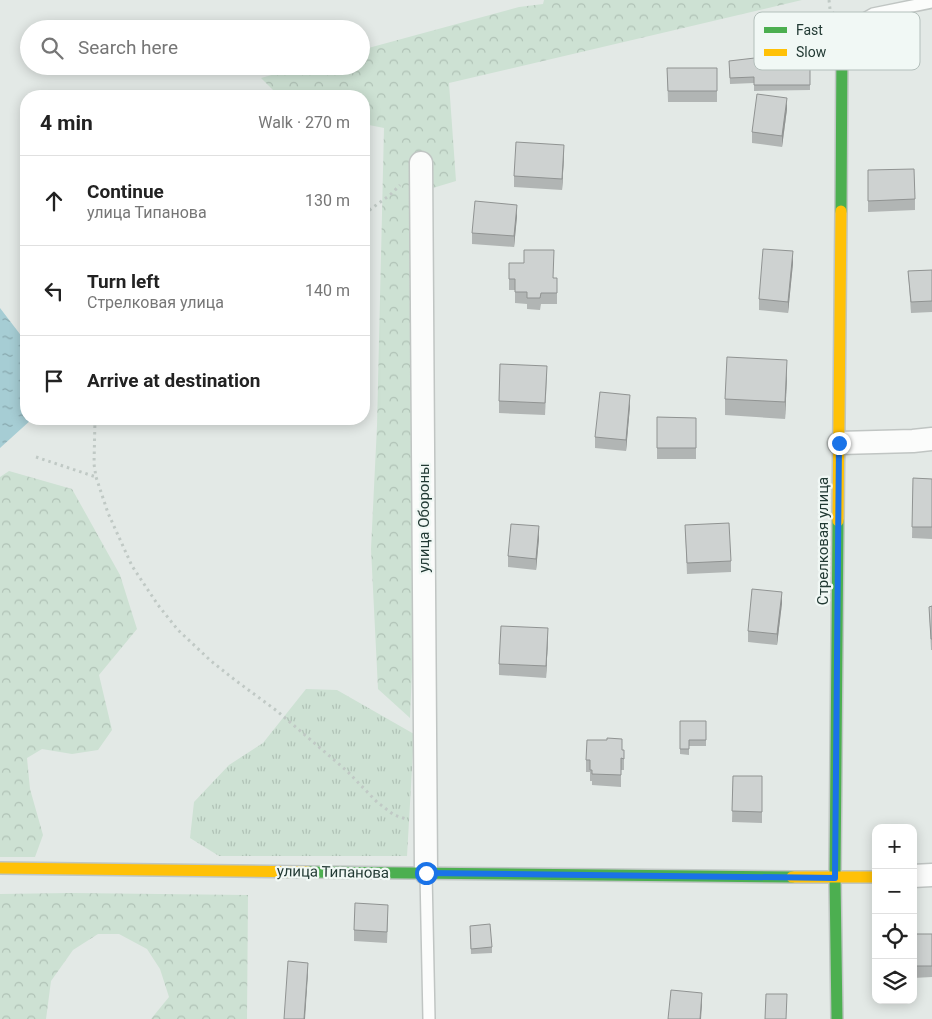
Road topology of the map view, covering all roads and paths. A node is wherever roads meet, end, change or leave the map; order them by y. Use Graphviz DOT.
graph roads {
  1 [pos="932,2"];
  2 [pos="883,12"];
  3 [pos="842,70"];
  4 [pos="421,163"];
  5 [pos="370,210"];
  6 [pos="95,425"];
  7 [pos="932,439"];
  8 [pos="839,443"];
  9 [pos="36,457"];
  10 [pos="96,477"];
  11 [pos="425,825"];
  12 [pos="0,868"];
  13 [pos="426,873"];
  14 [pos="932,875"];
  15 [pos="917,876"];
  16 [pos="872,877"];
  17 [pos="835,878"];
  18 [pos="429,1019"];
  19 [pos="837,1019"];
  1 -- 2 [label="lane"];
  3 -- 8 [label="street, Стрелковая улица"];
  4 -- 5 [label="path"];
  4 -- 11 [label="street, улица Обороны"];
  6 -- 10 [label="path"];
  7 -- 8 [label="street"];
  8 -- 17 [label="street, Стрелковая улица"];
  9 -- 10 [label="path"];
  10 -- 11 [label="path"];
  11 -- 13 [label="street, улица Обороны"];
  12 -- 13 [label="street, улица Типанова"];
  13 -- 17 [label="street, улица Типанова"];
  13 -- 18 [label="lane"];
  14 -- 15 [label="street"];
  16 -- 17 [label="street, улица Типанова"];
  17 -- 19 [label="street, Стрелковая улица"];
}
